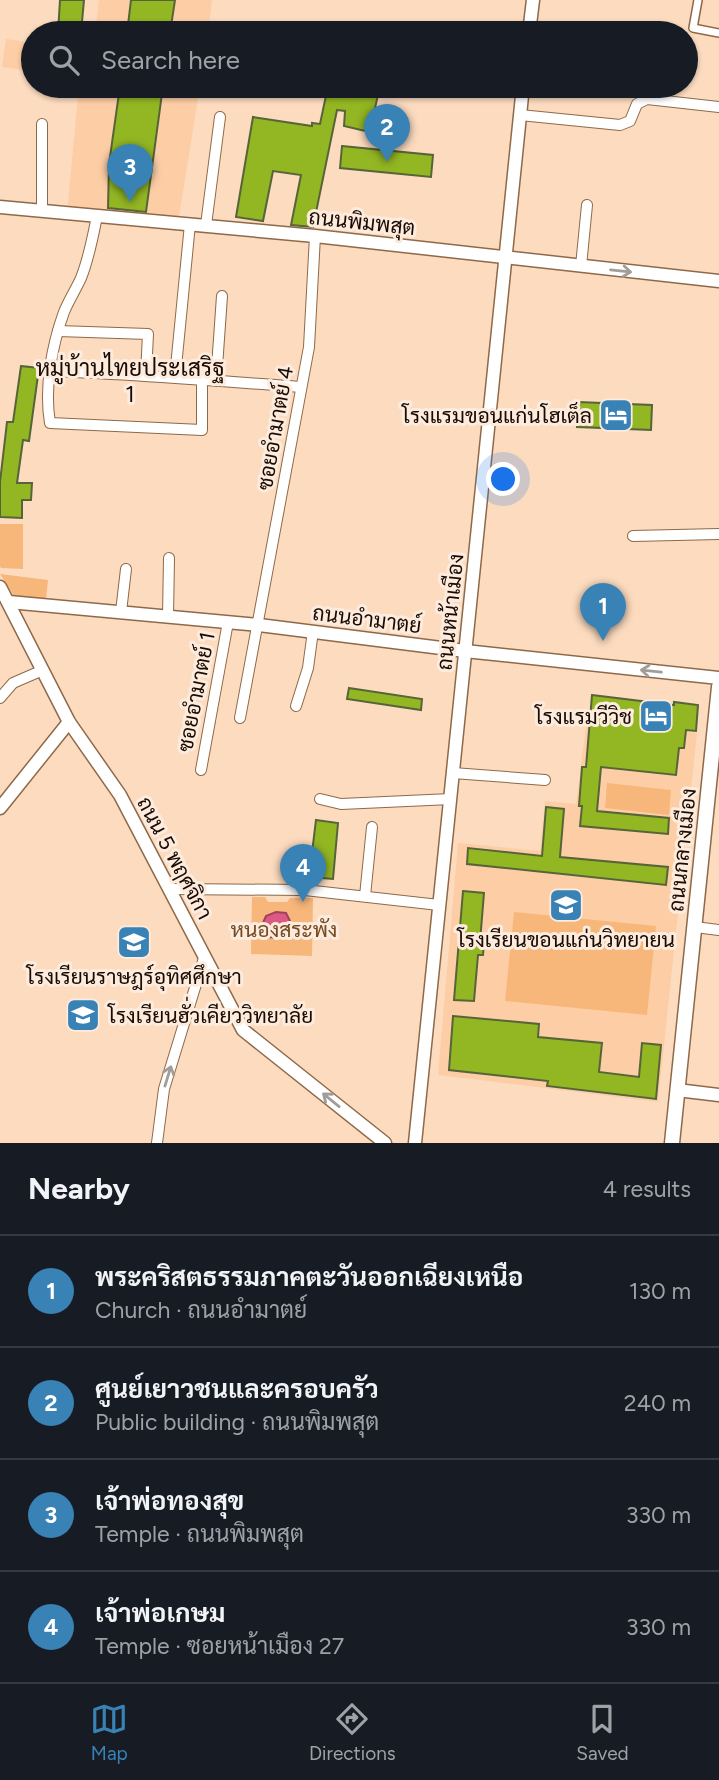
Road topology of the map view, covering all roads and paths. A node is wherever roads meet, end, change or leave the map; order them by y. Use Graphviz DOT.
graph roads {
  1 [pos="533,0"];
  2 [pos="698,0"];
  3 [pos="530,21"];
  4 [pos="694,21"];
  5 [pos="698,29"];
  6 [pos="719,33"];
  7 [pos="522,98"];
  8 [pos="719,107"];
  9 [pos="520,115"];
  10 [pos="220,117"];
  11 [pos="42,124"];
  12 [pos="587,205"];
  13 [pos="0,207"];
  14 [pos="43,211"];
  15 [pos="97,216"];
  16 [pos="190,224"];
  17 [pos="206,225"];
  18 [pos="315,236"];
  19 [pos="504,258"];
  20 [pos="581,267"];
  21 [pos="719,281"];
  22 [pos="222,296"];
  23 [pos="58,331"];
  24 [pos="51,371"];
  25 [pos="146,374"];
  26 [pos="174,377"];
  27 [pos="202,381"];
  28 [pos="216,381"];
  29 [pos="301,387"];
  30 [pos="719,534"];
  31 [pos="633,536"];
  32 [pos="169,558"];
  33 [pos="126,569"];
  34 [pos="0,587"];
  35 [pos="9,602"];
  36 [pos="121,612"];
  37 [pos="168,617"];
  38 [pos="228,622"];
  39 [pos="259,625"];
  40 [pos="313,631"];
  41 [pos="465,651"];
  42 [pos="43,670"];
  43 [pos="719,678"];
  44 [pos="719,687"];
  45 [pos="0,698"];
  46 [pos="296,706"];
  47 [pos="240,718"];
  48 [pos="69,722"];
  49 [pos="201,769"];
  50 [pos="453,773"];
  51 [pos="545,780"];
  52 [pos="320,799"];
  53 [pos="450,799"];
  54 [pos="0,808"];
  55 [pos="372,827"];
  56 [pos="171,889"];
  57 [pos="365,896"];
  58 [pos="439,905"];
  59 [pos="695,927"];
  60 [pos="719,930"];
  61 [pos="204,958"];
  62 [pos="677,1090"];
  63 [pos="719,1095"];
  64 [pos="157,1143"];
  65 [pos="385,1143"];
  66 [pos="415,1143"];
  67 [pos="672,1143"];
  1 -- 3 [label="street"];
  2 -- 4 [label="street"];
  5 -- 6 [label="street"];
  7 -- 9 [label="street, ถนนหน้าเมือง"];
  8 -- 9 [label="street"];
  9 -- 19 [label="street, ถนนหน้าเมือง"];
  10 -- 17 [label="street"];
  11 -- 14 [label="street"];
  12 -- 20 [label="street"];
  13 -- 14 [label="street, ถนนพิมพสุต"];
  14 -- 15 [label="street, ถนนพิมพสุต"];
  15 -- 16 [label="street, ถนนพิมพสุต"];
  15 -- 23 [label="street"];
  16 -- 17 [label="street, ถนนพิมพสุต"];
  16 -- 26 [label="street"];
  17 -- 18 [label="street, ถนนพิมพสุต"];
  18 -- 19 [label="street, ถนนพิมพสุต"];
  18 -- 29 [label="street, ซอยอำมาตย์ 4"];
  19 -- 20 [label="street, ถนนพิมพสุต"];
  19 -- 41 [label="street, ถนนหน้าเมือง"];
  20 -- 21 [label="street, ถนนพิมพสุต, one-way"];
  22 -- 28 [label="street"];
  23 -- 24 [label="street"];
  23 -- 25 [label="street"];
  24 -- 25 [label="street"];
  24 -- 27 [label="street"];
  25 -- 26 [label="street"];
  26 -- 27 [label="street"];
  27 -- 28 [label="street"];
  28 -- 29 [label="street"];
  29 -- 39 [label="street, ซอยอำมาตย์ 4"];
  30 -- 31 [label="street"];
  32 -- 37 [label="street"];
  33 -- 36 [label="street"];
  34 -- 35 [label="street, ถนน 5 พฤศจิกา"];
  35 -- 36 [label="street, ถนนอำมาตย์"];
  35 -- 42 [label="street, ถนน 5 พฤศจิกา"];
  36 -- 37 [label="street, ถนนอำมาตย์"];
  37 -- 38 [label="street, ถนนอำมาตย์"];
  38 -- 39 [label="street, ถนนอำมาตย์"];
  38 -- 49 [label="street, ซอยอำมาตย์ 1"];
  39 -- 40 [label="street, ถนนอำมาตย์"];
  39 -- 47 [label="street, ซอยอำมาตย์ 4"];
  40 -- 41 [label="street, ถนนอำมาตย์"];
  40 -- 46 [label="street"];
  43 -- 41 [label="street, ถนนอำมาตย์, one-way"];
  41 -- 50 [label="street, ถนนหน้าเมือง"];
  42 -- 45 [label="street"];
  42 -- 48 [label="street, ถนน 5 พฤศจิกา"];
  44 -- 59 [label="main road, ถนนกลางเมือง"];
  48 -- 54 [label="street"];
  48 -- 56 [label="street, ถนน 5 พฤศจิกา"];
  50 -- 51 [label="street"];
  50 -- 53 [label="street, ถนนหน้าเมือง"];
  52 -- 53 [label="street"];
  53 -- 58 [label="street, ถนนหน้าเมือง"];
  55 -- 57 [label="street"];
  56 -- 57 [label="street"];
  56 -- 61 [label="street, ถนน 5 พฤศจิกา"];
  57 -- 58 [label="street"];
  58 -- 66 [label="street, ถนนหน้าเมือง"];
  59 -- 60 [label="street"];
  59 -- 62 [label="main road, ถนนกลางเมือง"];
  64 -- 61 [label="street, one-way"];
  65 -- 61 [label="street, ถนน 5 พฤศจิกา, one-way"];
  62 -- 63 [label="street"];
  62 -- 67 [label="main road, ถนนกลางเมือง"];
}
